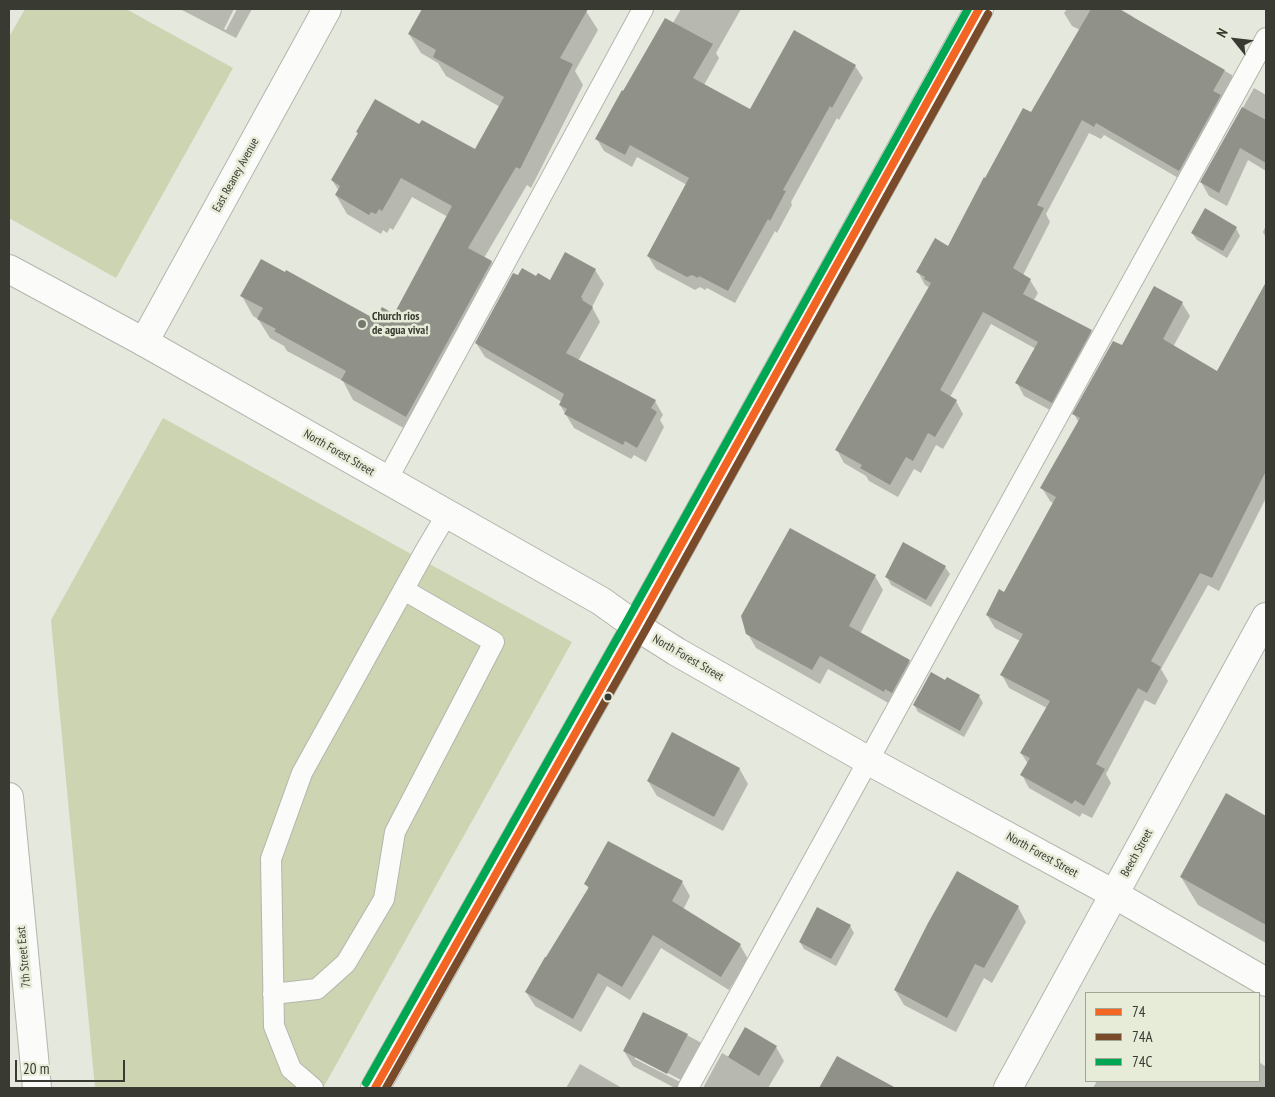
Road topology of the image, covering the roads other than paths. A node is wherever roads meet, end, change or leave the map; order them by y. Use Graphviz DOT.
graph roads {
  1 [pos="328,9"];
  2 [pos="643,9"];
  3 [pos="979,9"];
  4 [pos="1266,38"];
  5 [pos="9,269"];
  6 [pos="144,342"];
  7 [pos="387,480"];
  8 [pos="447,514"];
  9 [pos="404,590"];
  10 [pos="1266,617"];
  11 [pos="636,626"];
  12 [pos="869,761"];
  13 [pos="9,797"];
  14 [pos="1114,894"];
  15 [pos="1266,982"];
  16 [pos="273,994"];
  17 [pos="37,1088"];
  18 [pos="313,1088"];
  19 [pos="375,1088"];
  20 [pos="688,1088"];
  21 [pos="1008,1088"];
  1 -- 6 [label="street, East Reaney Avenue"];
  2 -- 7 [label="lane"];
  3 -- 11 [label="street"];
  4 -- 12 [label="lane"];
  5 -- 6 [label="street, North Forest Street"];
  6 -- 7 [label="street, North Forest Street"];
  7 -- 8 [label="street, North Forest Street"];
  8 -- 9 [label="lane"];
  8 -- 11 [label="street, North Forest Street"];
  9 -- 16 [label="lane"];
  9 -- 16 [label="lane"];
  10 -- 14 [label="street, Beech Street"];
  11 -- 12 [label="street, North Forest Street"];
  11 -- 19 [label="street"];
  12 -- 14 [label="street, North Forest Street"];
  12 -- 20 [label="lane"];
  13 -- 17 [label="street, 7th Street East"];
  14 -- 15 [label="street, North Forest Street"];
  14 -- 21 [label="street, Beech Street"];
  16 -- 18 [label="lane"];
}
